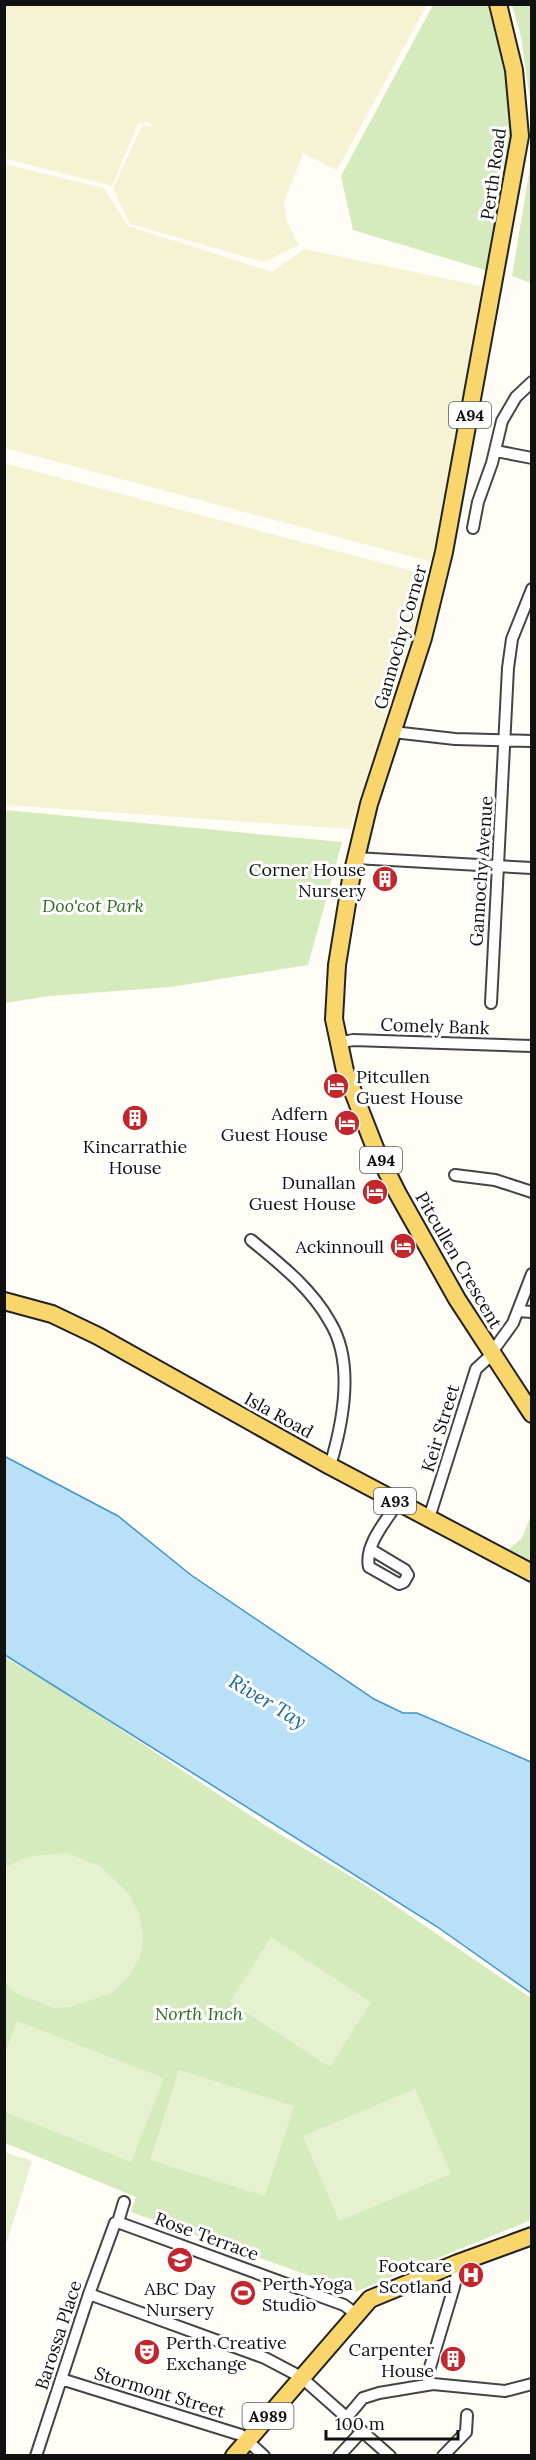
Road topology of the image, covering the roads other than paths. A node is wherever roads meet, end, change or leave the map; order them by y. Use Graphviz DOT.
graph roads {
  1 [pos="498,4"];
  2 [pos="531,382"];
  3 [pos="496,451"];
  4 [pos="531,458"];
  5 [pos="472,528"];
  6 [pos="444,552"];
  7 [pos="531,589"];
  8 [pos="393,732"];
  9 [pos="505,741"];
  10 [pos="531,741"];
  11 [pos="355,858"];
  12 [pos="497,867"];
  13 [pos="531,868"];
  14 [pos="491,1003"];
  15 [pos="338,1042"];
  16 [pos="531,1046"];
  17 [pos="455,1175"];
  18 [pos="531,1192"];
  19 [pos="251,1240"];
  20 [pos="531,1274"];
  21 [pos="4,1301"];
  22 [pos="518,1311"];
  23 [pos="531,1312"];
  24 [pos="490,1352"];
  25 [pos="531,1414"];
  26 [pos="330,1466"];
  27 [pos="398,1502"];
  28 [pos="429,1518"];
  29 [pos="370,1549"];
  30 [pos="531,1573"];
  31 [pos="124,2202"];
  32 [pos="115,2224"];
  33 [pos="531,2236"];
  34 [pos="454,2264"];
  35 [pos="89,2294"];
  36 [pos="356,2314"];
  37 [pos="301,2377"];
  38 [pos="62,2379"];
  39 [pos="531,2384"];
  40 [pos="428,2385"];
  41 [pos="467,2415"];
  42 [pos="347,2417"];
  43 [pos="362,2431"];
  44 [pos="247,2440"];
  45 [pos="36,2456"];
  46 [pos="234,2456"];
  47 [pos="264,2456"];
  48 [pos="339,2456"];
  49 [pos="390,2456"];
  50 [pos="443,2456"];
  1 -- 6 [label="main road, Perth Road / A94"];
  2 -- 3 [label="street"];
  3 -- 4 [label="street"];
  3 -- 5 [label="street"];
  6 -- 8 [label="main road, Gannochy Corner / A94"];
  7 -- 9 [label="street, Gannochy Avenue"];
  8 -- 9 [label="street"];
  8 -- 11 [label="main road, A94"];
  9 -- 10 [label="street"];
  9 -- 12 [label="street, Gannochy Avenue"];
  11 -- 12 [label="street"];
  11 -- 15 [label="main road, Pitcullen Crescent / A94"];
  12 -- 13 [label="street"];
  12 -- 14 [label="street, Gannochy Avenue"];
  15 -- 16 [label="street, Comely Bank"];
  15 -- 24 [label="main road, Pitcullen Crescent / A94"];
  17 -- 18 [label="street"];
  19 -- 26 [label="street"];
  20 -- 22 [label="street, Keir Street"];
  21 -- 26 [label="main road, Isla Road / A93"];
  22 -- 23 [label="street"];
  22 -- 24 [label="street, Keir Street"];
  24 -- 25 [label="main road, A94"];
  24 -- 28 [label="street, Keir Street"];
  26 -- 27 [label="main road, Isla Road / A93"];
  27 -- 28 [label="main road, Isla Road / A93"];
  27 -- 29 [label="street"];
  28 -- 30 [label="main road, Isla Road / A93"];
  31 -- 32 [label="street, Barossa Place"];
  32 -- 35 [label="street, Barossa Place"];
  32 -- 36 [label="street, Rose Terrace"];
  33 -- 34 [label="main road, A989"];
  34 -- 36 [label="main road, A989"];
  34 -- 40 [label="street"];
  35 -- 37 [label="street"];
  35 -- 38 [label="street, Barossa Place"];
  36 -- 37 [label="main road, A989"];
  37 -- 42 [label="street"];
  37 -- 44 [label="main road, A989"];
  38 -- 44 [label="street, Stormont Street"];
  38 -- 45 [label="street, Barossa Place"];
  39 -- 40 [label="street"];
  40 -- 42 [label="street"];
  41 -- 50 [label="street"];
  42 -- 43 [label="street"];
  43 -- 48 [label="street"];
  43 -- 49 [label="street"];
  44 -- 46 [label="main road, A989"];
  44 -- 47 [label="street"];
}
